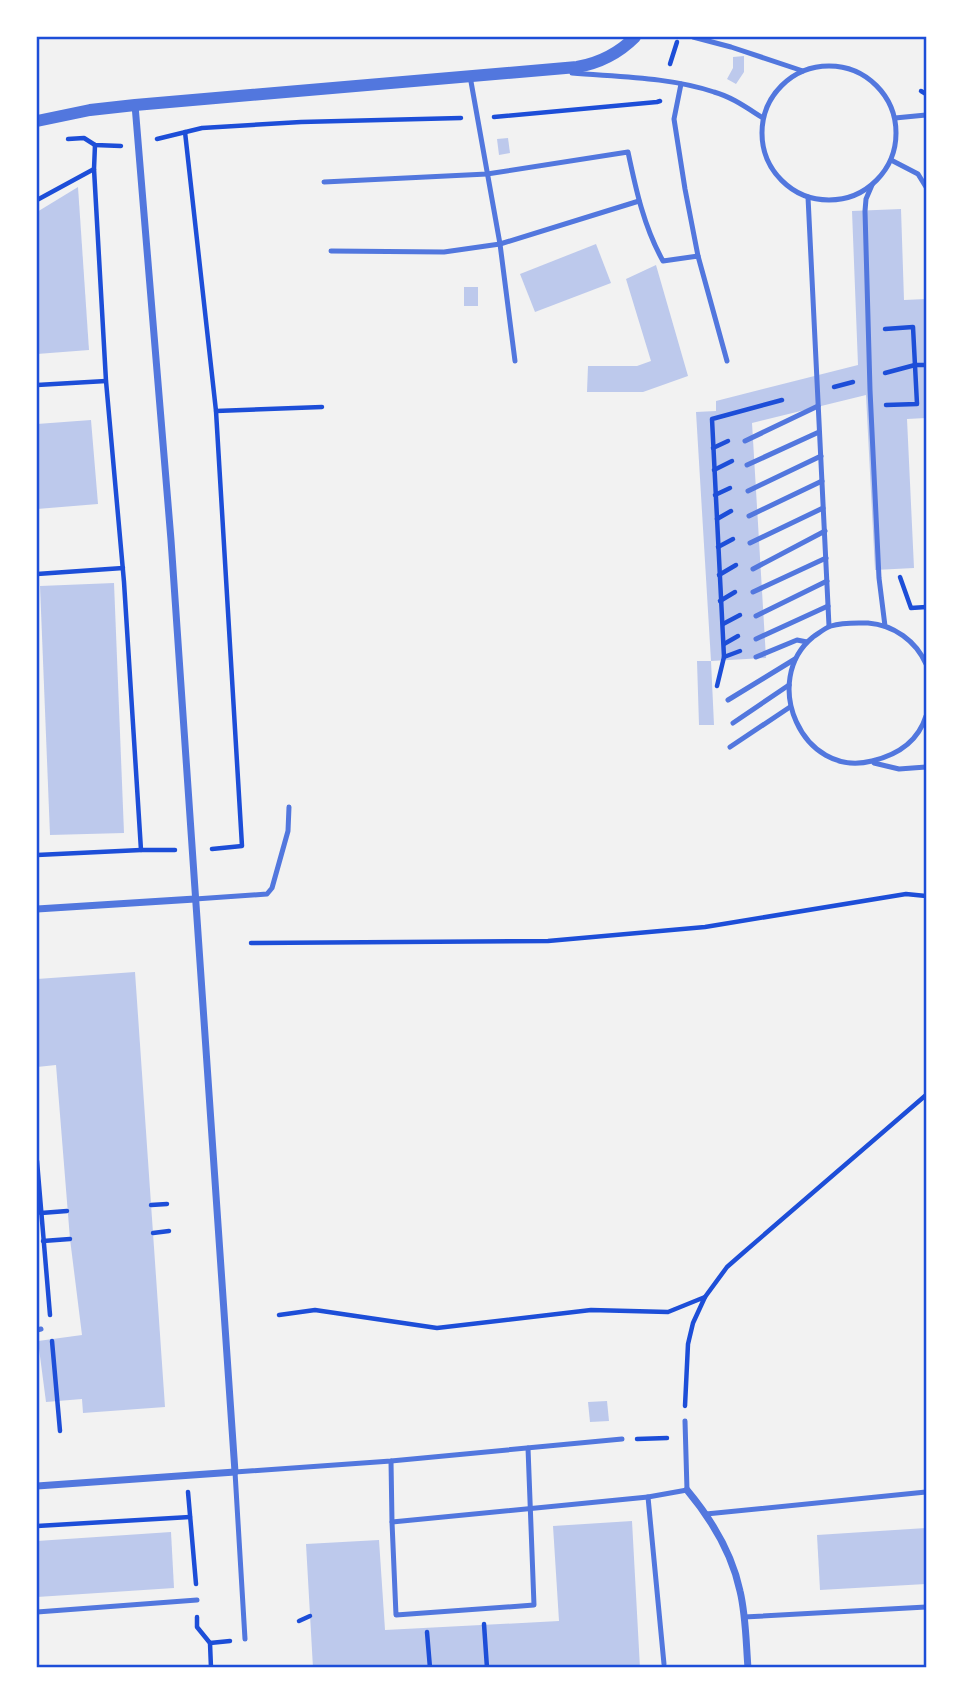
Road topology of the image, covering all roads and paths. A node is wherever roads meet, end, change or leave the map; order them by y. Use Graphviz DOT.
graph roads {
  1 [pos="635,37"];
  2 [pos="693,37"];
  3 [pos="544,70"];
  4 [pos="803,71"];
  5 [pos="470,76"];
  6 [pos="681,84"];
  7 [pos="665,96"];
  8 [pos="135,105"];
  9 [pos="926,115"];
  10 [pos="477,118"];
  11 [pos="763,118"];
  12 [pos="895,118"];
  13 [pos="37,121"];
  14 [pos="184,132"];
  15 [pos="158,139"];
  16 [pos="63,140"];
  17 [pos="95,145"];
  18 [pos="123,146"];
  19 [pos="891,160"];
  20 [pos="94,169"];
  21 [pos="487,174"];
  22 [pos="324,182"];
  23 [pos="872,185"];
  24 [pos="926,187"];
  25 [pos="808,197"];
  26 [pos="37,200"];
  27 [pos="639,201"];
  28 [pos="500,244"];
  29 [pos="331,251"];
  30 [pos="698,256"];
  31 [pos="881,329"];
  32 [pos="515,361"];
  33 [pos="727,361"];
  34 [pos="106,381"];
  35 [pos="37,385"];
  36 [pos="886,405"];
  37 [pos="818,406"];
  38 [pos="323,407"];
  39 [pos="751,408"];
  40 [pos="216,411"];
  41 [pos="819,432"];
  42 [pos="745,441"];
  43 [pos="821,456"];
  44 [pos="747,465"];
  45 [pos="822,481"];
  46 [pos="748,491"];
  47 [pos="823,508"];
  48 [pos="749,516"];
  49 [pos="825,531"];
  50 [pos="750,543"];
  51 [pos="826,558"];
  52 [pos="123,568"];
  53 [pos="753,569"];
  54 [pos="899,574"];
  55 [pos="37,575"];
  56 [pos="827,581"];
  57 [pos="753,592"];
  58 [pos="828,606"];
  59 [pos="926,607"];
  60 [pos="756,616"];
  61 [pos="830,626"];
  62 [pos="885,626"];
  63 [pos="756,639"];
  64 [pos="807,642"];
  65 [pos="756,657"];
  66 [pos="795,659"];
  67 [pos="926,664"];
  68 [pos="789,685"];
  69 [pos="716,691"];
  70 [pos="728,700"];
  71 [pos="790,707"];
  72 [pos="926,716"];
  73 [pos="733,723"];
  74 [pos="730,747"];
  75 [pos="871,762"];
  76 [pos="926,767"];
  77 [pos="289,807"];
  78 [pos="206,849"];
  79 [pos="141,850"];
  80 [pos="179,850"];
  81 [pos="37,855"];
  82 [pos="926,896"];
  83 [pos="195,899"];
  84 [pos="37,909"];
  85 [pos="251,943"];
  86 [pos="926,1095"];
  87 [pos="37,1161"];
  88 [pos="167,1204"];
  89 [pos="151,1205"];
  90 [pos="67,1211"];
  91 [pos="41,1213"];
  92 [pos="169,1231"];
  93 [pos="153,1233"];
  94 [pos="69,1239"];
  95 [pos="43,1241"];
  96 [pos="705,1297"];
  97 [pos="279,1315"];
  98 [pos="50,1324"];
  99 [pos="51,1338"];
  100 [pos="685,1421"];
  101 [pos="60,1431"];
  102 [pos="685,1437"];
  103 [pos="622,1439"];
  104 [pos="528,1448"];
  105 [pos="391,1461"];
  106 [pos="235,1472"];
  107 [pos="37,1486"];
  108 [pos="188,1487"];
  109 [pos="687,1490"];
  110 [pos="926,1492"];
  111 [pos="648,1497"];
  112 [pos="531,1508"];
  113 [pos="706,1514"];
  114 [pos="190,1517"];
  115 [pos="392,1522"];
  116 [pos="37,1526"];
  117 [pos="197,1600"];
  118 [pos="926,1607"];
  119 [pos="483,1609"];
  120 [pos="37,1612"];
  121 [pos="425,1613"];
  122 [pos="310,1616"];
  123 [pos="744,1617"];
  124 [pos="299,1620"];
  125 [pos="245,1639"];
  126 [pos="664,1664"];
  127 [pos="211,1668"];
  128 [pos="430,1668"];
  129 [pos="487,1668"];
  130 [pos="748,1668"];
  1 -- 3 [label="street"];
  2 -- 4 [label="lane"];
  3 -- 5 [label="street"];
  3 -- 6 [label="lane"];
  4 -- 11 [label="lane"];
  4 -- 12 [label="lane"];
  5 -- 8 [label="street"];
  5 -- 10 [label="lane"];
  6 -- 11 [label="lane"];
  6 -- 30 [label="lane"];
  7 -- 10 [label="path"];
  8 -- 13 [label="street"];
  8 -- 83 [label="street"];
  9 -- 12 [label="lane"];
  10 -- 14 [label="path"];
  10 -- 21 [label="lane"];
  11 -- 25 [label="lane"];
  12 -- 19 [label="lane"];
  14 -- 15 [label="path"];
  14 -- 40 [label="path"];
  16 -- 17 [label="path"];
  17 -- 18 [label="path"];
  17 -- 20 [label="path"];
  19 -- 23 [label="lane"];
  19 -- 24 [label="lane"];
  20 -- 26 [label="path"];
  20 -- 34 [label="path"];
  21 -- 22 [label="lane"];
  21 -- 27 [label="lane"];
  21 -- 28 [label="lane"];
  23 -- 25 [label="lane"];
  23 -- 62 [label="lane"];
  25 -- 37 [label="lane"];
  27 -- 28 [label="lane"];
  27 -- 30 [label="lane"];
  28 -- 29 [label="lane"];
  28 -- 32 [label="lane"];
  30 -- 33 [label="lane"];
  31 -- 36 [label="path"];
  34 -- 35 [label="path"];
  34 -- 52 [label="path"];
  37 -- 41 [label="lane"];
  37 -- 42 [label="lane"];
  38 -- 40 [label="path"];
  39 -- 69 [label="path"];
  40 -- 78 [label="path"];
  41 -- 43 [label="lane"];
  41 -- 44 [label="lane"];
  43 -- 45 [label="lane"];
  43 -- 46 [label="lane"];
  45 -- 47 [label="lane"];
  45 -- 48 [label="lane"];
  47 -- 49 [label="lane"];
  47 -- 50 [label="lane"];
  49 -- 51 [label="lane"];
  49 -- 53 [label="lane"];
  51 -- 56 [label="lane"];
  51 -- 57 [label="lane"];
  52 -- 55 [label="path"];
  52 -- 79 [label="path"];
  54 -- 59 [label="path"];
  56 -- 58 [label="lane"];
  56 -- 60 [label="lane"];
  58 -- 61 [label="lane"];
  58 -- 63 [label="lane"];
  61 -- 62 [label="lane"];
  61 -- 64 [label="lane"];
  62 -- 67 [label="lane"];
  64 -- 65 [label="lane"];
  64 -- 66 [label="lane"];
  66 -- 68 [label="lane"];
  66 -- 70 [label="lane"];
  68 -- 71 [label="lane"];
  68 -- 73 [label="lane"];
  71 -- 74 [label="lane"];
  71 -- 75 [label="lane"];
  72 -- 75 [label="lane"];
  75 -- 76 [label="lane"];
  77 -- 83 [label="lane"];
  79 -- 80 [label="path"];
  79 -- 81 [label="path"];
  82 -- 85 [label="path"];
  83 -- 84 [label="street"];
  83 -- 106 [label="street"];
  86 -- 96 [label="path"];
  87 -- 91 [label="path"];
  88 -- 89 [label="path"];
  90 -- 91 [label="path"];
  91 -- 95 [label="path"];
  92 -- 93 [label="path"];
  94 -- 95 [label="path"];
  95 -- 98 [label="path"];
  96 -- 97 [label="path"];
  96 -- 100 [label="path"];
  99 -- 101 [label="path"];
  100 -- 102 [label="lane"];
  102 -- 103 [label="path"];
  102 -- 109 [label="lane"];
  103 -- 104 [label="lane"];
  104 -- 105 [label="lane"];
  104 -- 112 [label="lane"];
  105 -- 106 [label="lane"];
  105 -- 115 [label="lane"];
  106 -- 107 [label="street"];
  106 -- 125 [label="lane"];
  108 -- 114 [label="path"];
  109 -- 111 [label="lane"];
  109 -- 113 [label="street"];
  110 -- 113 [label="lane"];
  111 -- 112 [label="lane"];
  111 -- 126 [label="lane"];
  112 -- 115 [label="lane"];
  112 -- 119 [label="lane"];
  113 -- 123 [label="street"];
  114 -- 116 [label="path"];
  114 -- 117 [label="path"];
  115 -- 121 [label="lane"];
  117 -- 120 [label="lane"];
  117 -- 127 [label="path"];
  118 -- 123 [label="lane"];
  119 -- 121 [label="lane"];
  119 -- 129 [label="path"];
  121 -- 128 [label="path"];
  122 -- 124 [label="path"];
  123 -- 130 [label="street"];
}
